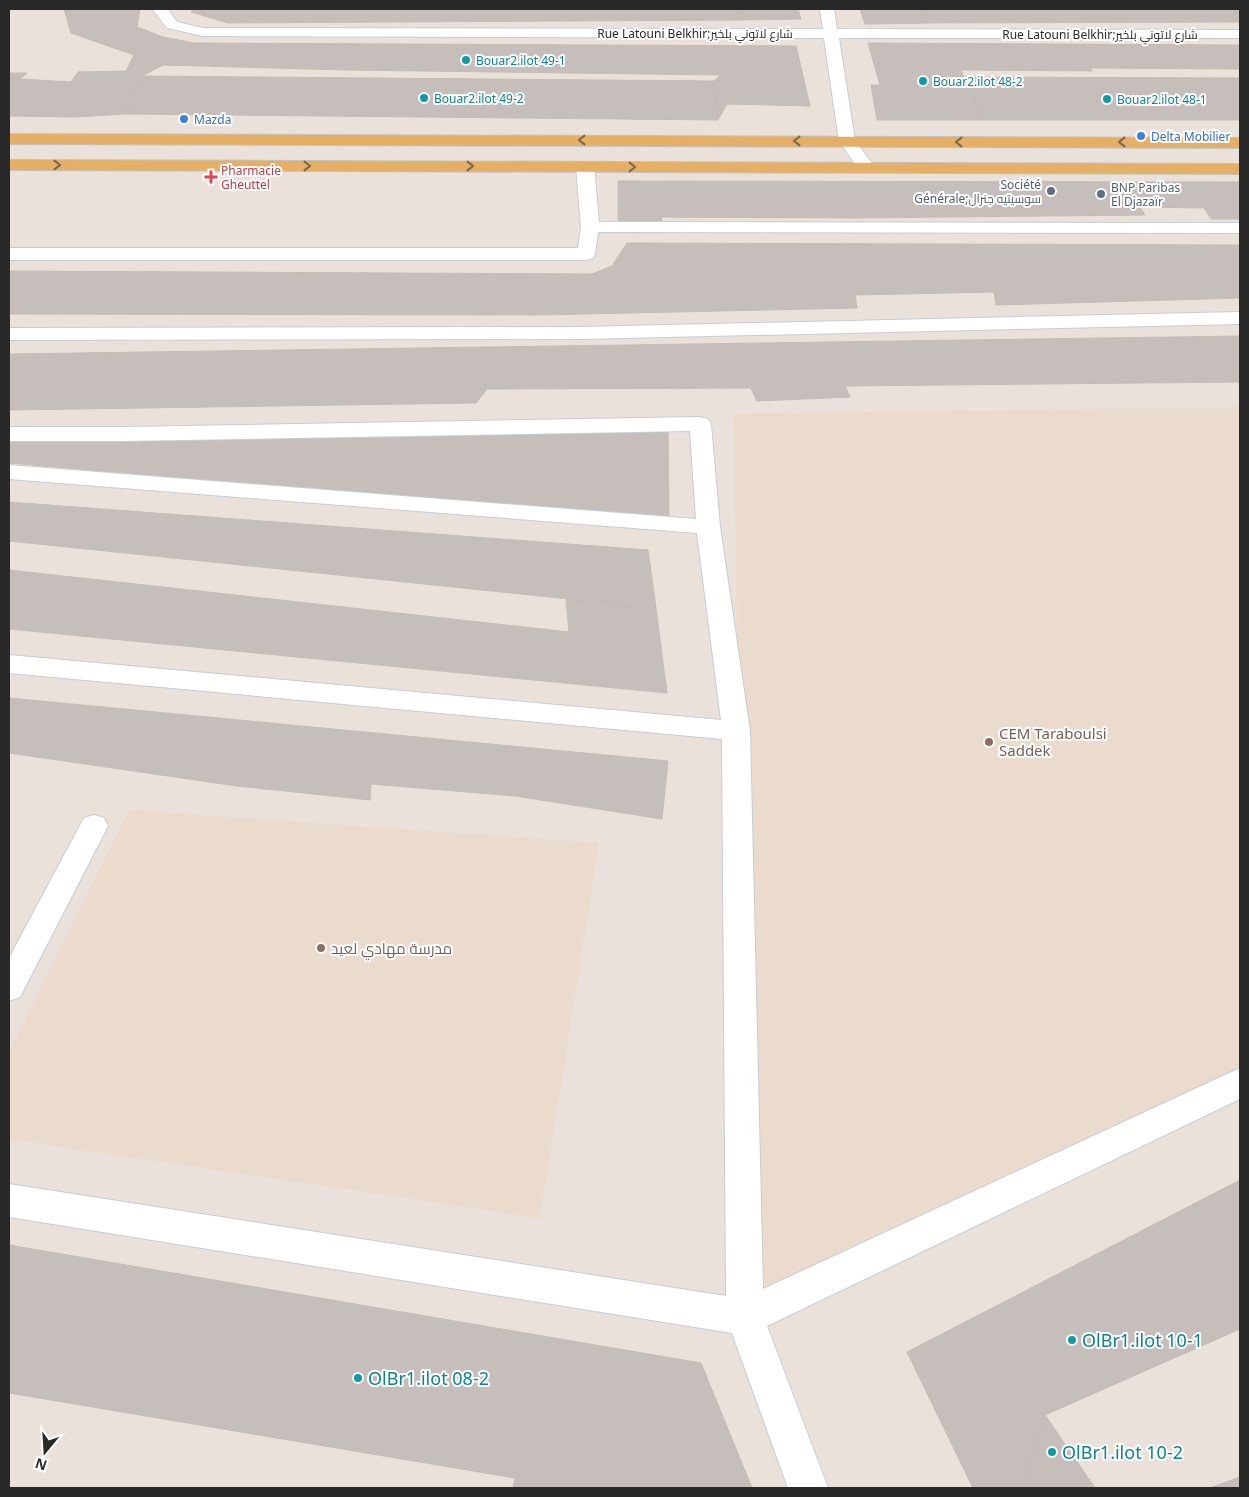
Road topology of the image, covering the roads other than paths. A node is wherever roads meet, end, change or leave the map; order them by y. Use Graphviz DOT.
graph roads {
  1 [pos="163,9"];
  2 [pos="827,9"];
  3 [pos="832,33"];
  4 [pos="1240,34"];
  5 [pos="9,139"];
  6 [pos="847,141"];
  7 [pos="1240,143"];
  8 [pos="9,165"];
  9 [pos="586,167"];
  10 [pos="866,167"];
  11 [pos="1240,169"];
  12 [pos="590,227"];
  13 [pos="1240,228"];
  14 [pos="9,254"];
  15 [pos="1240,318"];
  16 [pos="9,334"];
  17 [pos="9,434"];
  18 [pos="9,472"];
  19 [pos="708,527"];
  20 [pos="9,664"];
  21 [pos="736,732"];
  22 [pos="94,826"];
  23 [pos="9,988"];
  24 [pos="1240,1083"];
  25 [pos="9,1201"];
  26 [pos="745,1317"];
  27 [pos="808,1488"];
  1 -- 3 [label="street, Rue Latouni Belkhir;شارع لاتوني بلخير"];
  2 -- 3 [label="street"];
  3 -- 4 [label="street, Rue Latouni Belkhir;شارع لاتوني بلخير"];
  3 -- 6 [label="street"];
  6 -- 5 [label="main road, one-way"];
  7 -- 6 [label="main road, one-way"];
  6 -- 10 [label="street"];
  8 -- 9 [label="main road, one-way"];
  9 -- 10 [label="main road, one-way"];
  9 -- 12 [label="street"];
  10 -- 11 [label="main road"];
  12 -- 13 [label="street"];
  12 -- 14 [label="street"];
  15 -- 16 [label="street"];
  17 -- 19 [label="street"];
  18 -- 19 [label="street"];
  19 -- 21 [label="street"];
  20 -- 21 [label="street"];
  21 -- 26 [label="street"];
  22 -- 23 [label="street"];
  24 -- 26 [label="street"];
  25 -- 26 [label="street"];
  26 -- 27 [label="street"];
}
